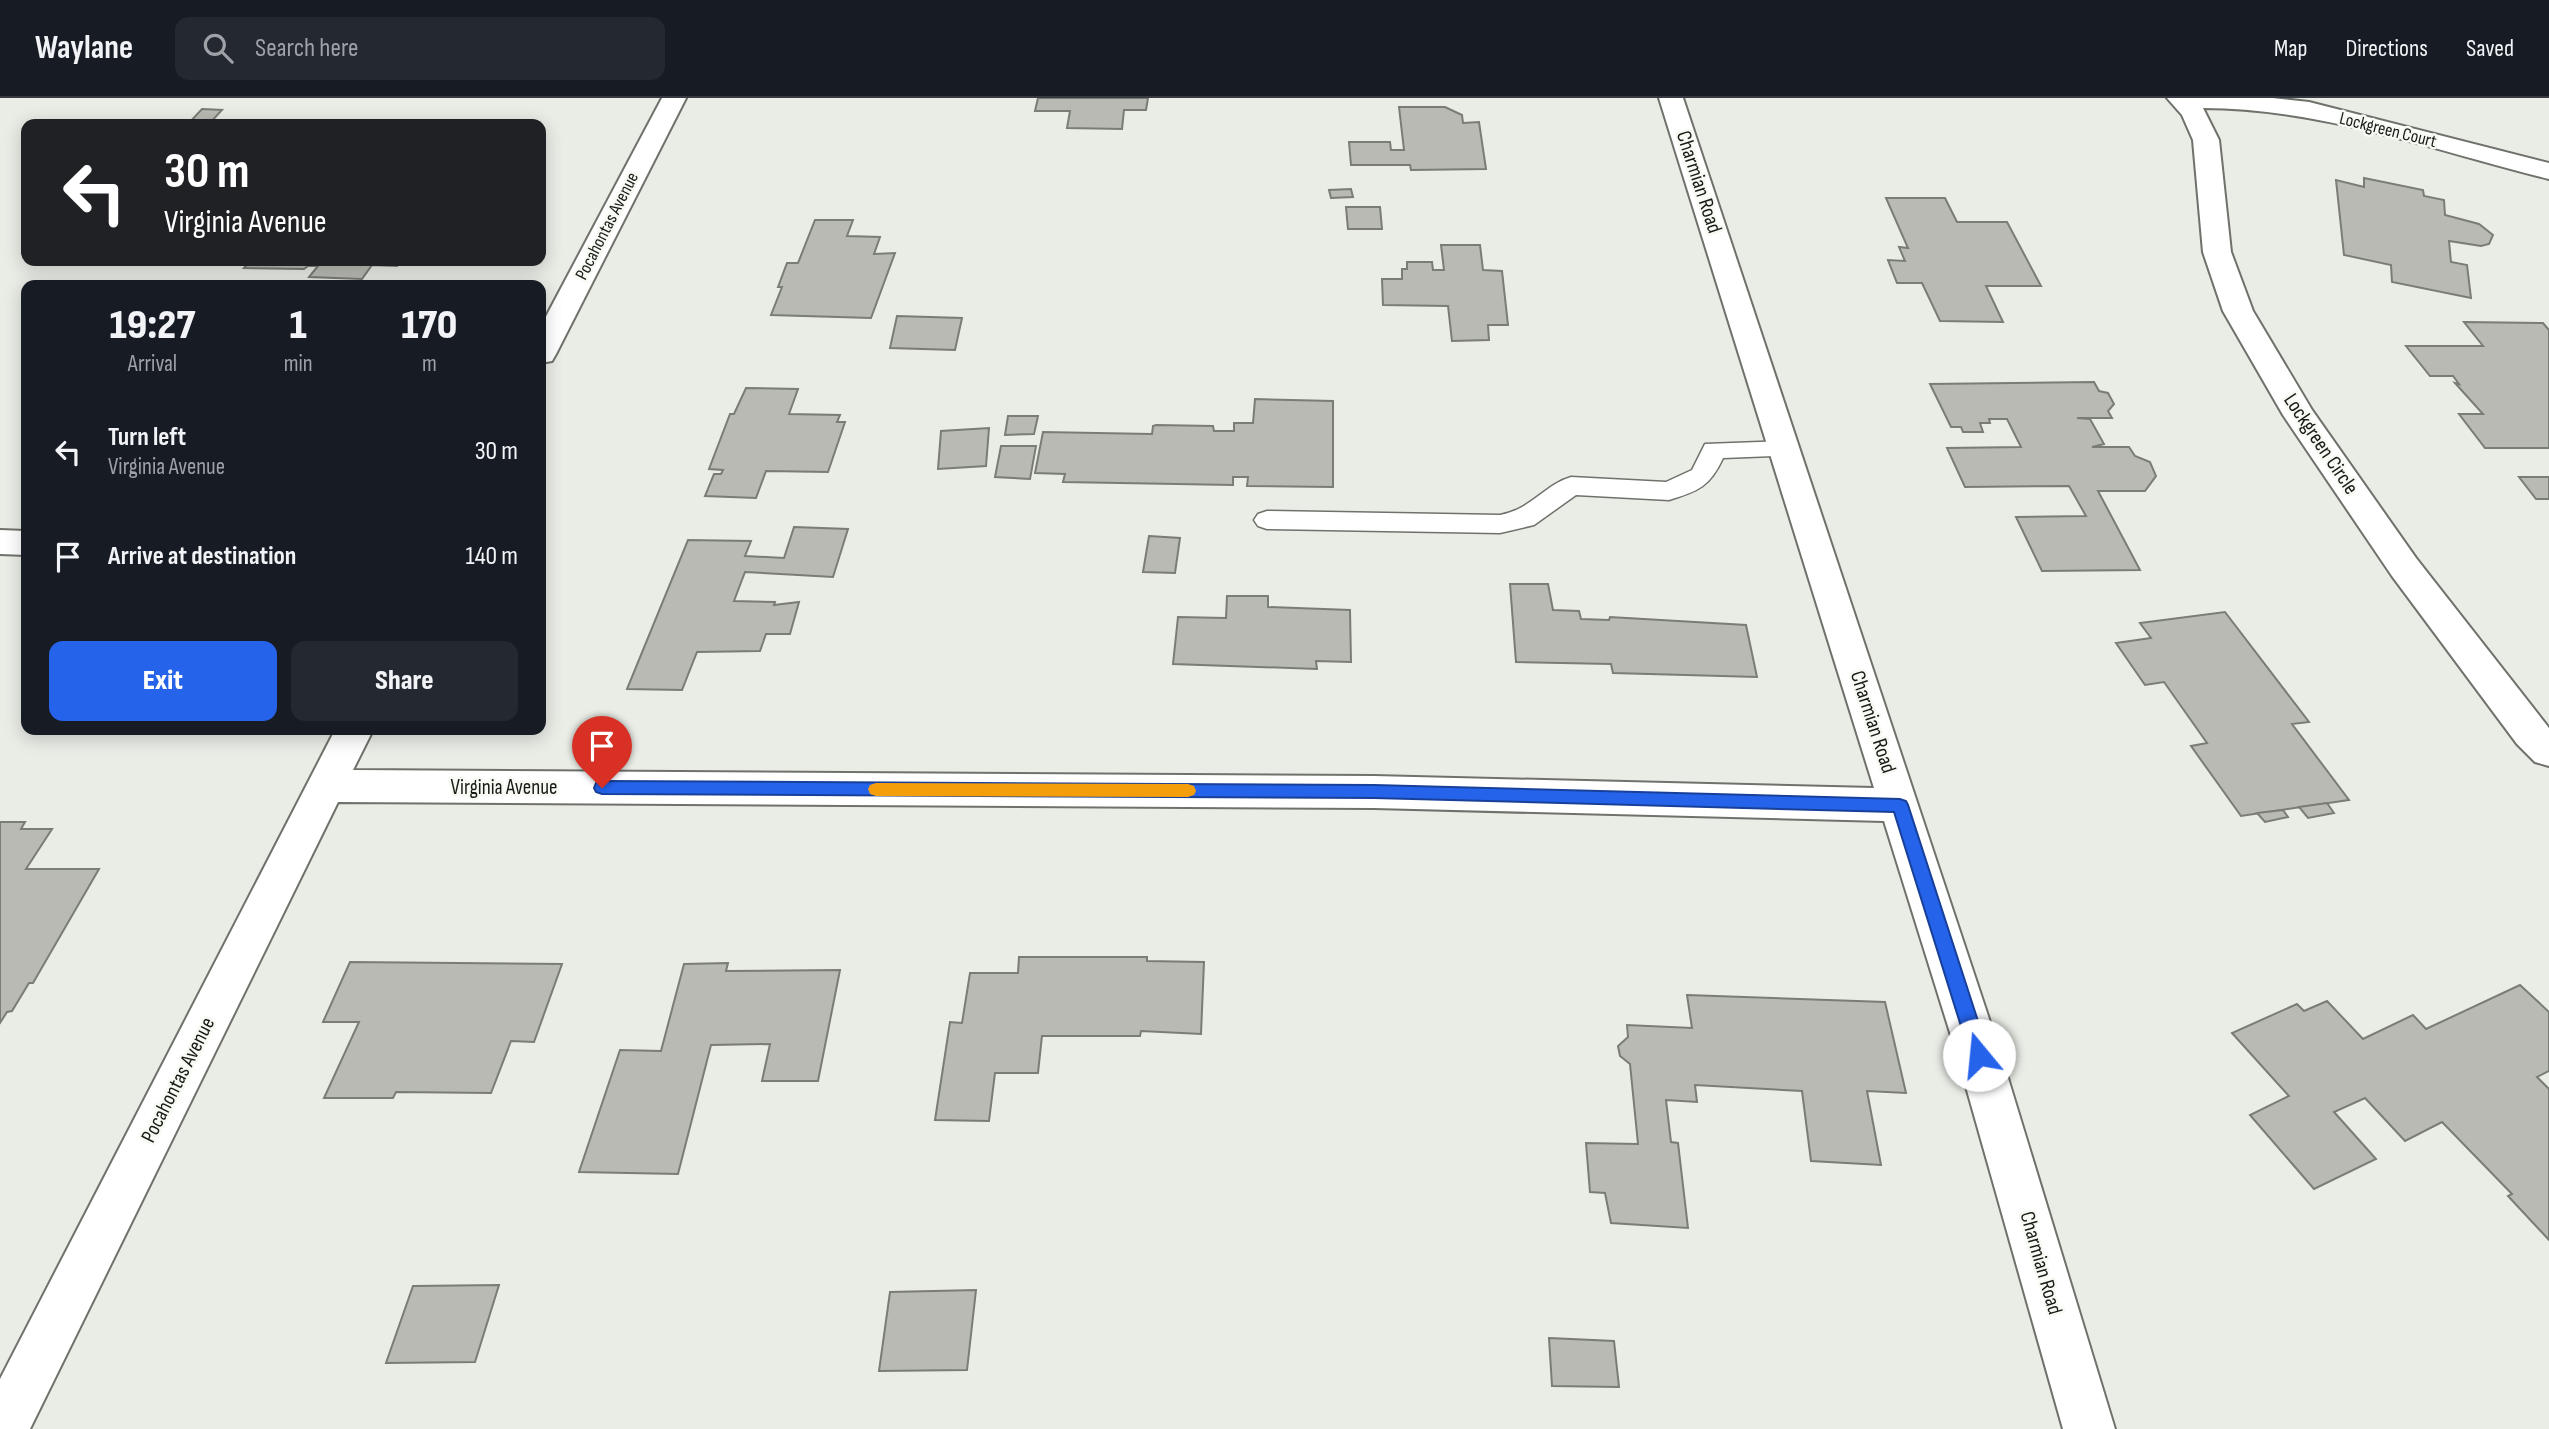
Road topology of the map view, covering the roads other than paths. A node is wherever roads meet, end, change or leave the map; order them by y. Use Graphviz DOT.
graph roads {
  1 [pos="674,98"];
  2 [pos="1671,98"];
  3 [pos="2181,99"];
  4 [pos="2549,171"];
  5 [pos="546,344"];
  6 [pos="1786,449"];
  7 [pos="1267,520"];
  8 [pos="0,542"];
  9 [pos="21,543"];
  10 [pos="339,751"];
  11 [pos="2549,751"];
  12 [pos="1900,805"];
  13 [pos="2,1429"];
  14 [pos="2090,1429"];
  1 -- 5 [label="street, Pocahontas Avenue"];
  2 -- 6 [label="street, Charmian Road"];
  3 -- 4 [label="street, Lockgreen Court"];
  3 -- 11 [label="street, Lockgreen Circle"];
  6 -- 7 [label="lane"];
  6 -- 12 [label="street, Charmian Road"];
  8 -- 9 [label="street"];
  10 -- 12 [label="street, Virginia Avenue"];
  10 -- 13 [label="street, Pocahontas Avenue"];
  12 -- 14 [label="street, Charmian Road"];
}
